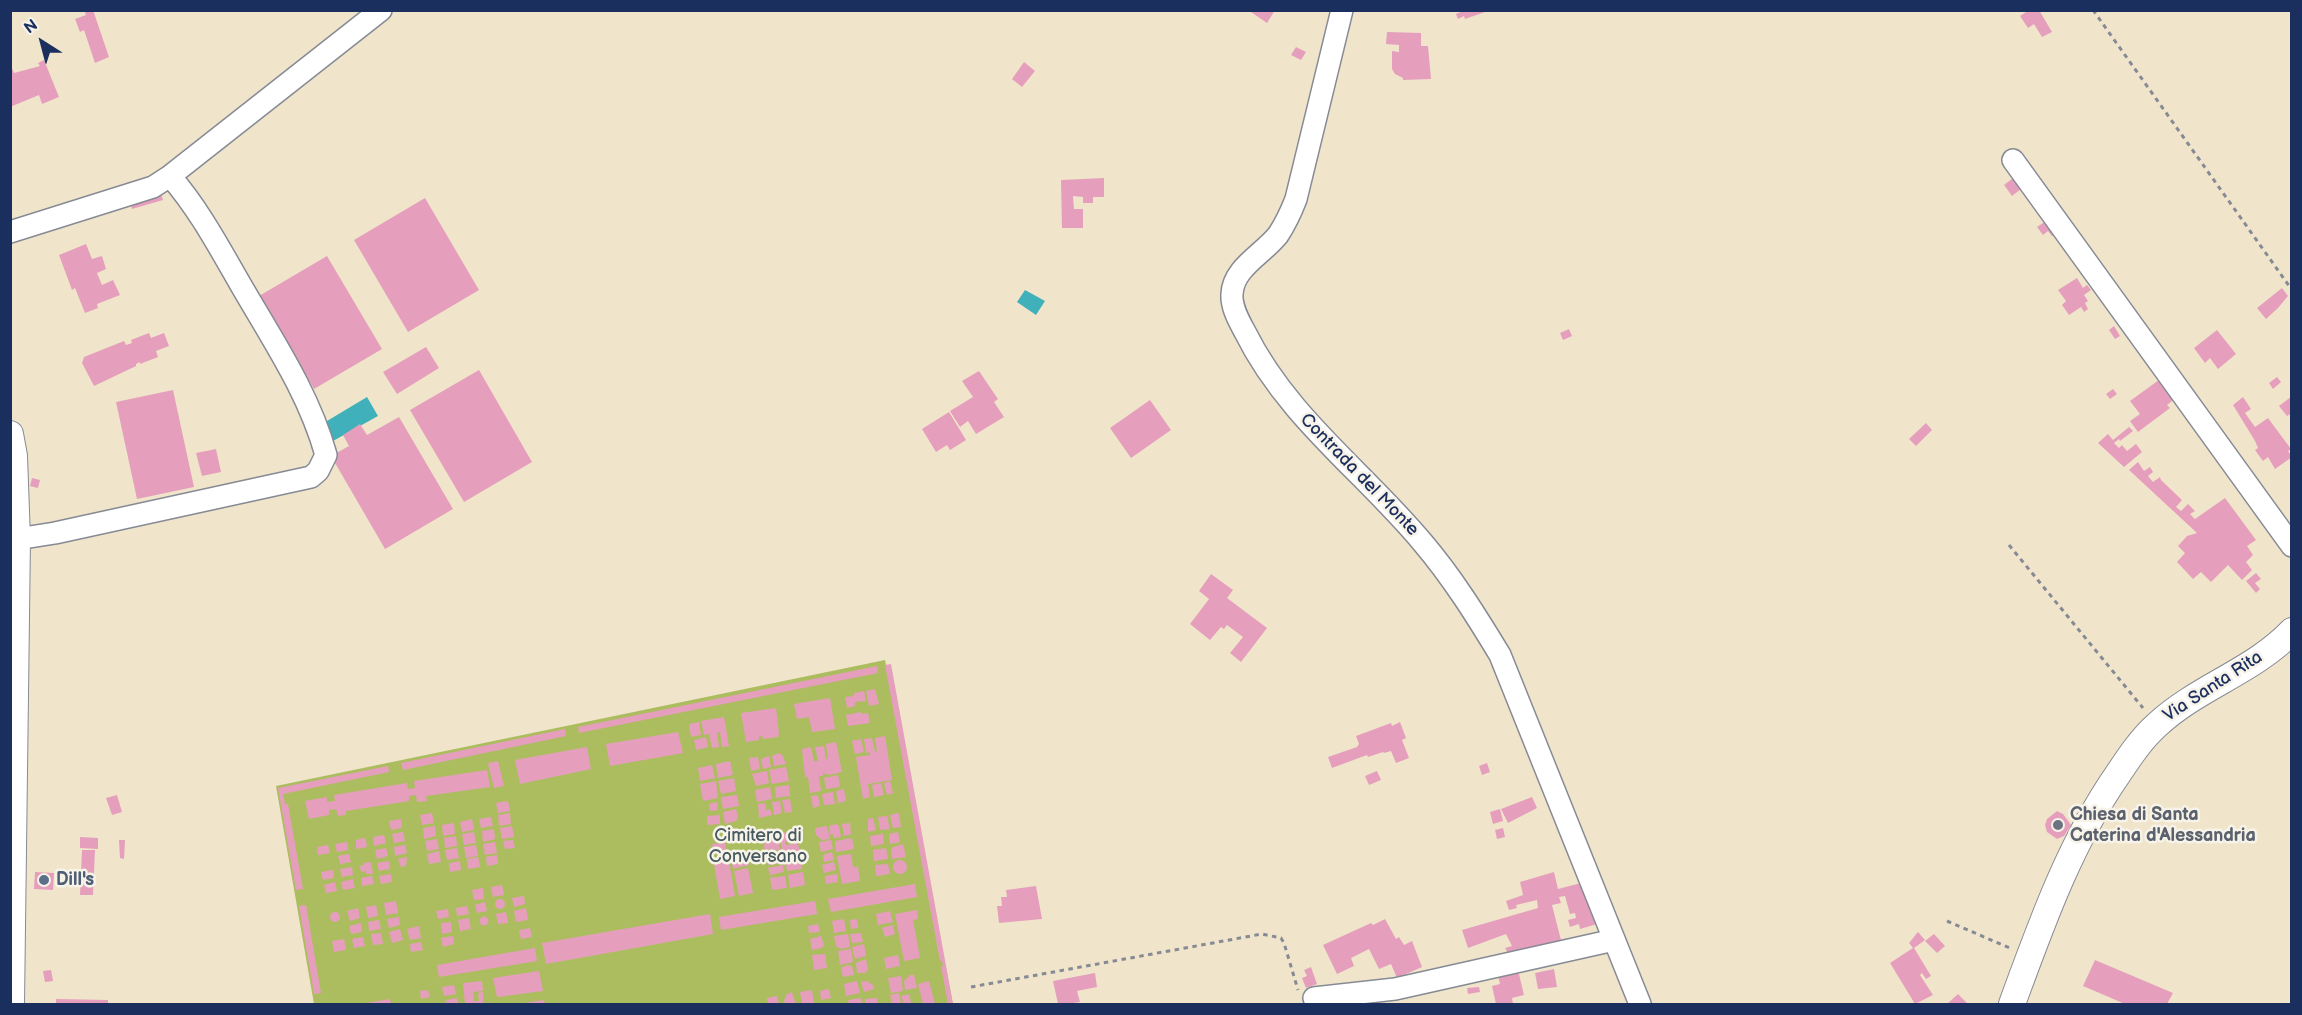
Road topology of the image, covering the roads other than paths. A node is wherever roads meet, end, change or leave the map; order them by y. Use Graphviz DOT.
graph roads {
  1 [pos="381,10"];
  2 [pos="1342,10"];
  3 [pos="2013,160"];
  4 [pos="170,176"];
  5 [pos="10,231"];
  6 [pos="10,434"];
  7 [pos="17,539"];
  8 [pos="2292,546"];
  9 [pos="2292,631"];
  10 [pos="12,724"];
  11 [pos="1614,940"];
  12 [pos="1314,998"];
  13 [pos="11,1005"];
  14 [pos="1640,1005"];
  15 [pos="2012,1005"];
  1 -- 4 [label="street"];
  2 -- 11 [label="street, Contrada del Monte"];
  3 -- 8 [label="street"];
  4 -- 5 [label="street"];
  4 -- 7 [label="street"];
  6 -- 7 [label="street"];
  7 -- 10 [label="street"];
  9 -- 15 [label="street, Via Santa Rita"];
  10 -- 13 [label="street"];
  11 -- 12 [label="street"];
  11 -- 14 [label="street, Contrada del Monte"];
}
